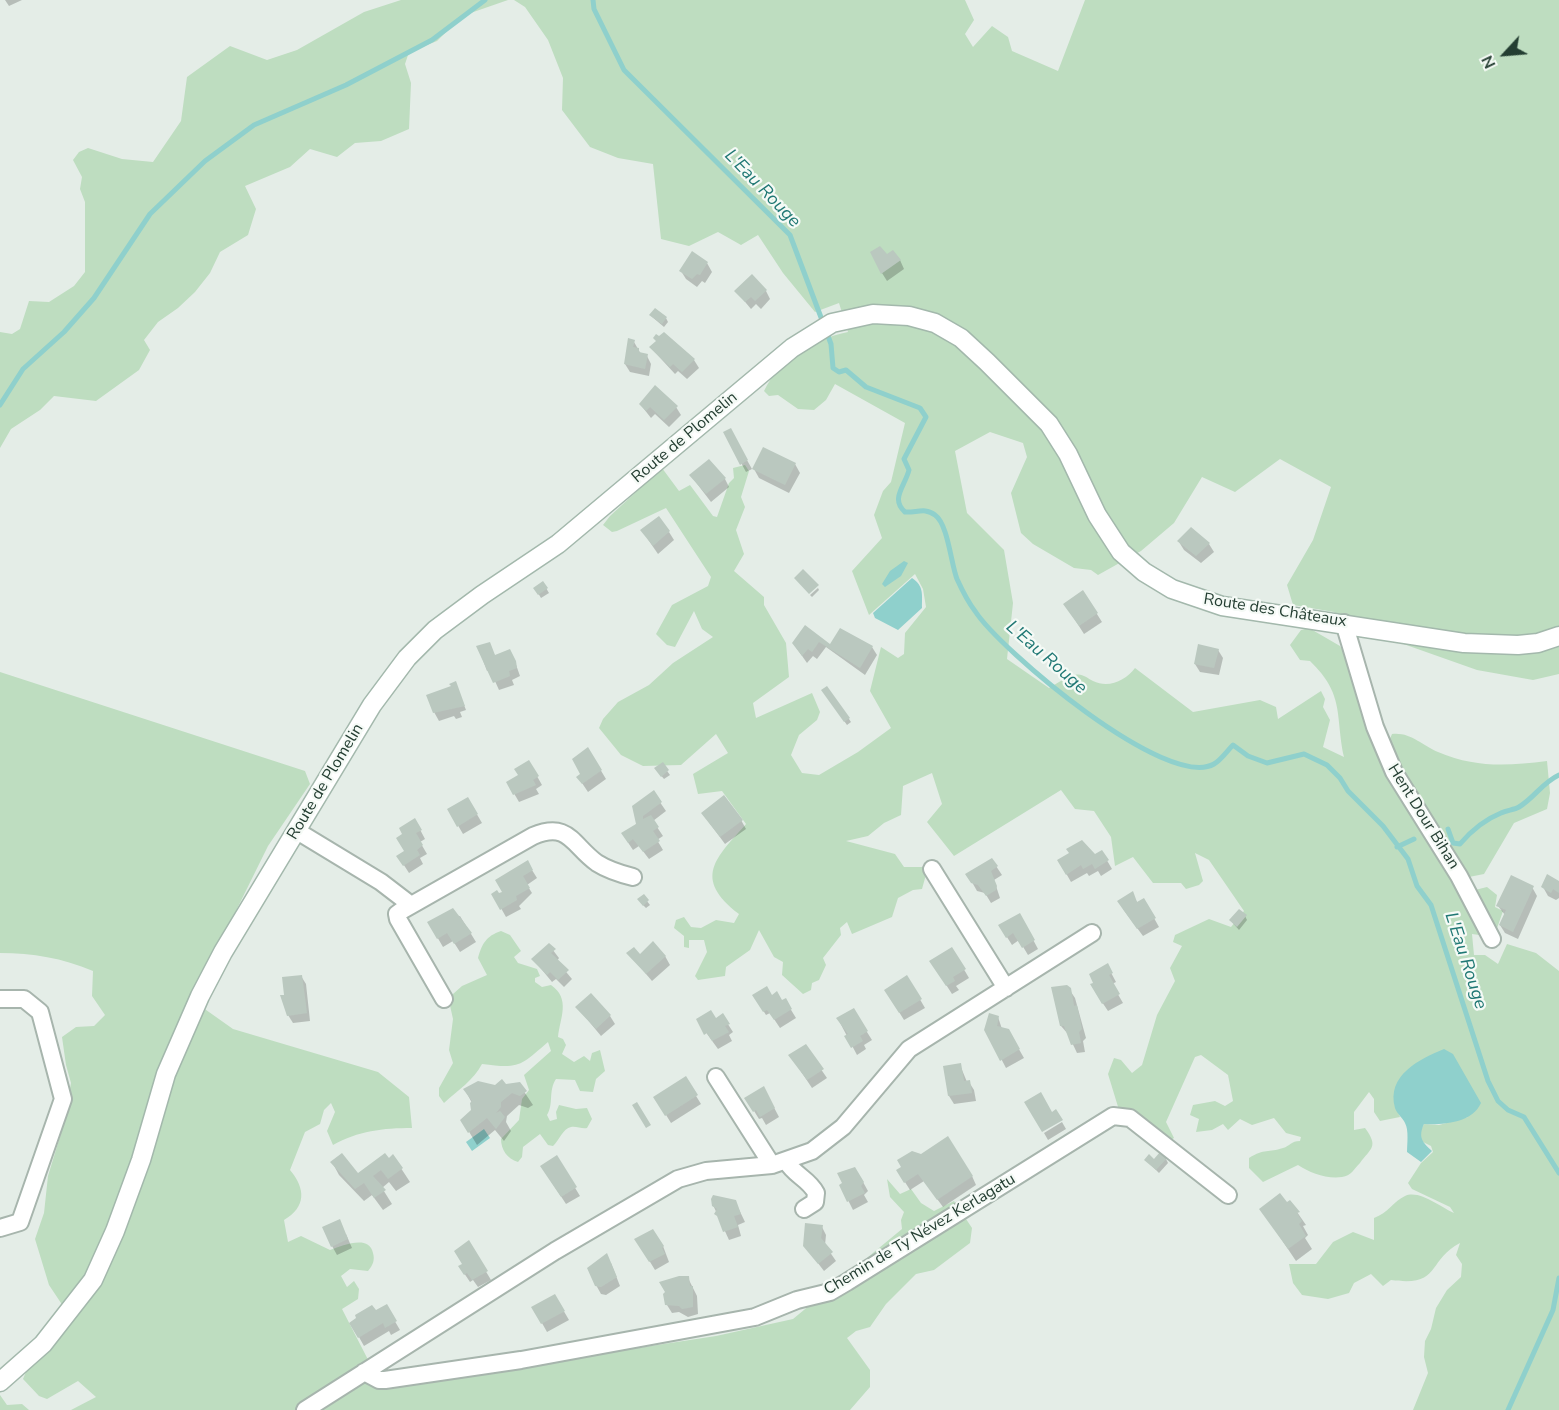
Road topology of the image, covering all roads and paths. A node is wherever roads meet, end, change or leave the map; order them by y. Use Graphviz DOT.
graph roads {
  1 [pos="827,325"];
  2 [pos="1344,623"];
  3 [pos="1559,636"];
  4 [pos="297,831"];
  5 [pos="932,870"];
  6 [pos="633,877"];
  7 [pos="411,905"];
  8 [pos="1092,933"];
  9 [pos="1492,939"];
  10 [pos="1006,988"];
  11 [pos="0,999"];
  12 [pos="444,999"];
  13 [pos="717,1077"];
  14 [pos="780,1164"];
  15 [pos="1228,1195"];
  16 [pos="804,1209"];
  17 [pos="0,1228"];
  18 [pos="364,1372"];
  19 [pos="0,1382"];
  20 [pos="305,1410"];
  1 -- 2 [label="street, Route des Châteaux"];
  1 -- 4 [label="street, Route de Plomelin"];
  2 -- 3 [label="street, Route des Châteaux"];
  2 -- 9 [label="street, Hent Dour Bihan"];
  4 -- 7 [label="street"];
  4 -- 19 [label="street, Route de Plomelin"];
  5 -- 10 [label="street"];
  6 -- 7 [label="street"];
  7 -- 12 [label="street"];
  8 -- 10 [label="street"];
  10 -- 14 [label="street"];
  11 -- 17 [label="street"];
  13 -- 14 [label="street"];
  14 -- 16 [label="street"];
  14 -- 18 [label="street"];
  15 -- 18 [label="street, Chemin de Ty Névez Kerlagatu"];
  18 -- 20 [label="street"];
}
